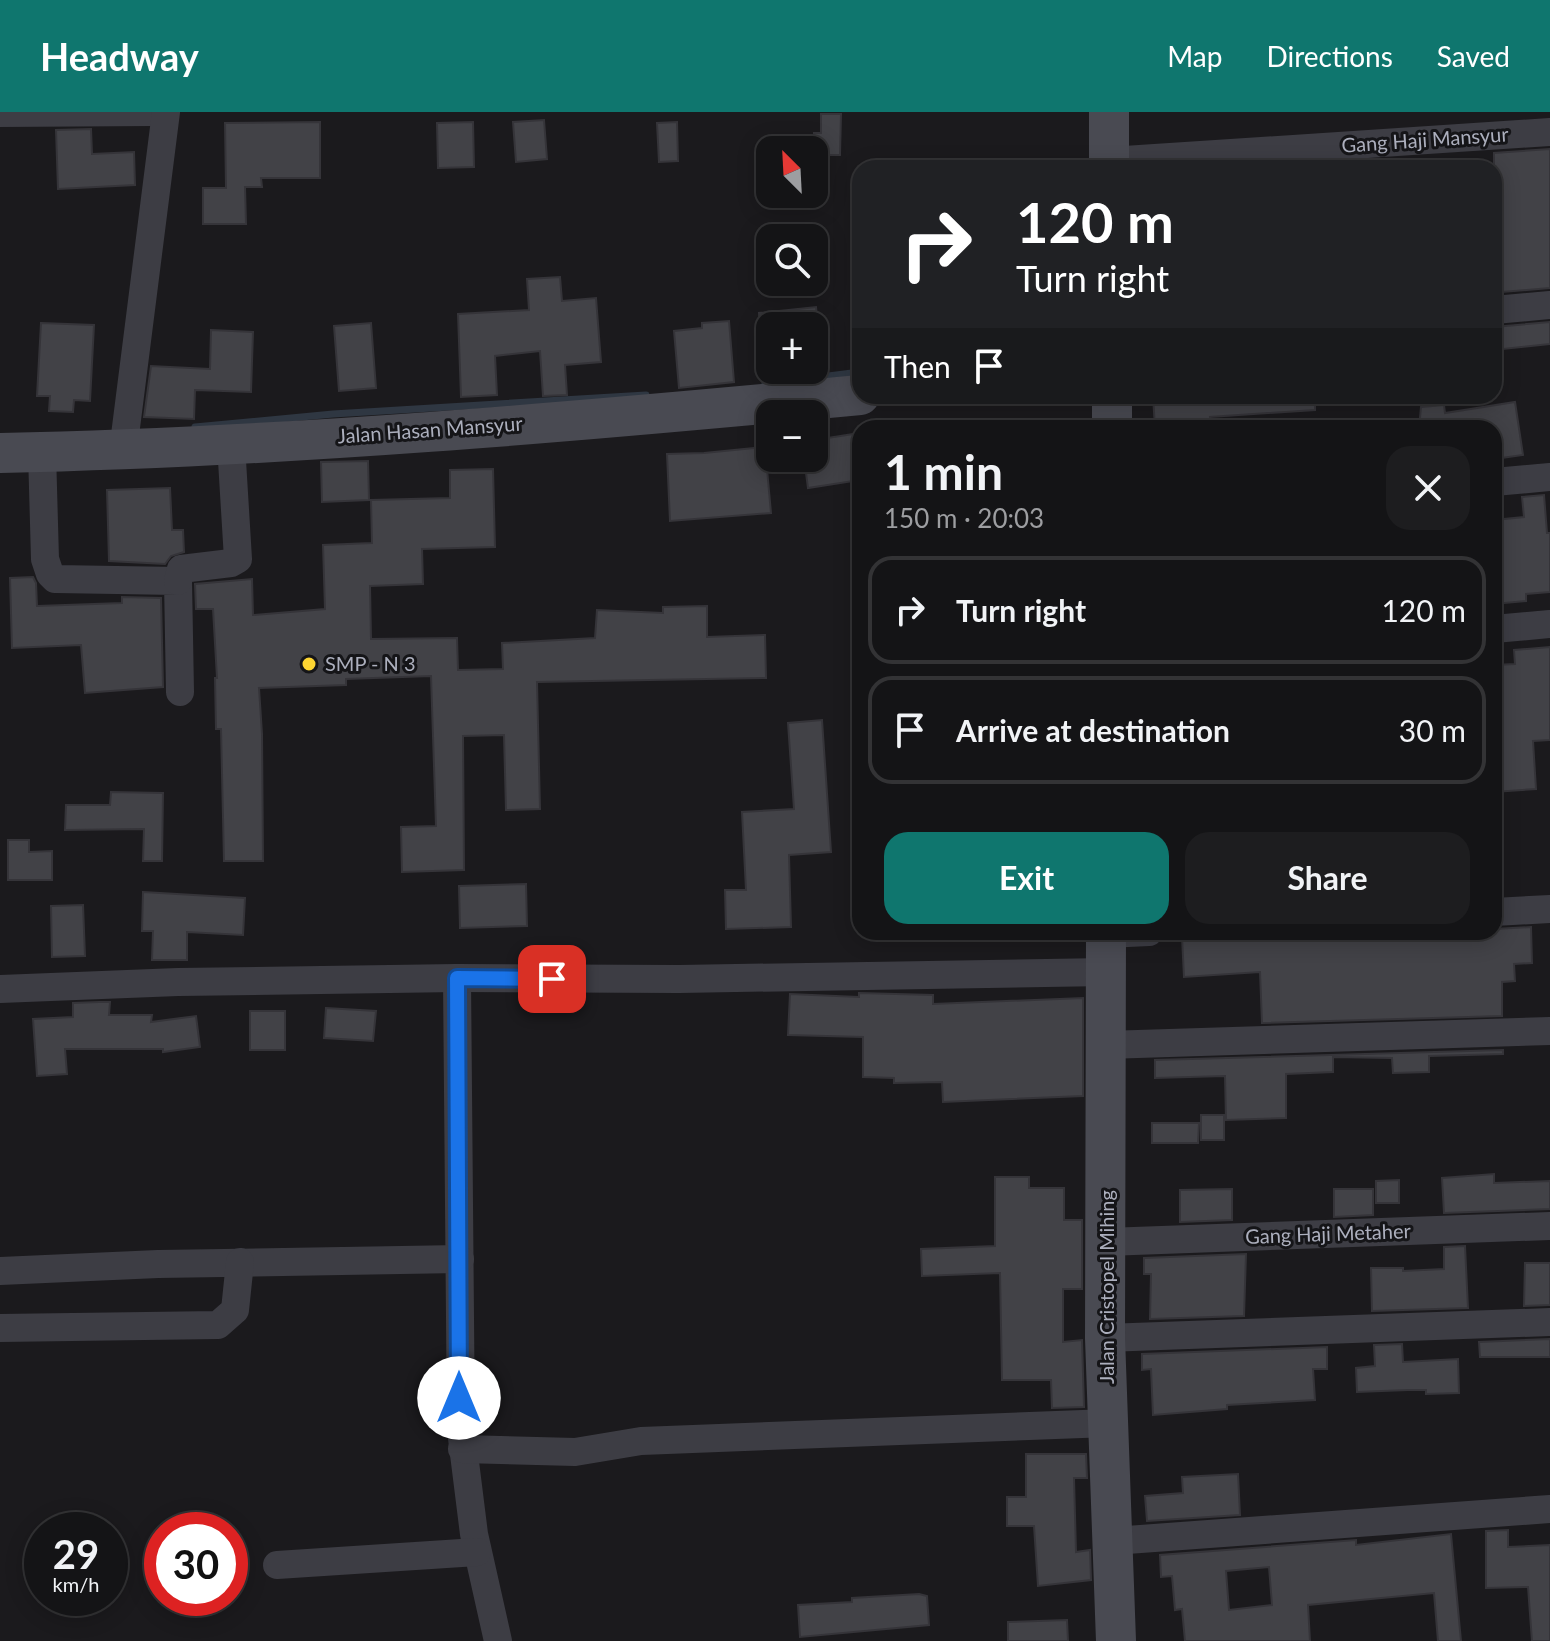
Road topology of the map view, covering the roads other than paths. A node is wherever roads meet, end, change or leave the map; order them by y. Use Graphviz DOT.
graph roads {
  1 [pos="154,112"];
  2 [pos="166,112"];
  3 [pos="1109,112"];
  4 [pos="0,113"];
  5 [pos="1550,132"];
  6 [pos="1109,160"];
  7 [pos="1176,160"];
  8 [pos="1550,305"];
  9 [pos="1502,309"];
  10 [pos="852,396"];
  11 [pos="231,444"];
  12 [pos="123,451"];
  13 [pos="42,452"];
  14 [pos="0,453"];
  15 [pos="1550,477"];
  16 [pos="1502,481"];
  17 [pos="178,581"];
  18 [pos="1550,624"];
  19 [pos="1502,628"];
  20 [pos="180,692"];
  21 [pos="1550,909"];
  22 [pos="1502,912"];
  23 [pos="1106,946"];
  24 [pos="457,978"];
  25 [pos="0,989"];
  26 [pos="1550,1031"];
  27 [pos="1106,1045"];
  28 [pos="1550,1226"];
  29 [pos="1106,1242"];
  30 [pos="460,1259"];
  31 [pos="240,1262"];
  32 [pos="0,1271"];
  33 [pos="1550,1322"];
  34 [pos="0,1328"];
  35 [pos="1105,1338"];
  36 [pos="1109,1423"];
  37 [pos="462,1449"];
  38 [pos="1550,1509"];
  39 [pos="1113,1541"];
  40 [pos="477,1552"];
  41 [pos="277,1565"];
  42 [pos="498,1641"];
  43 [pos="1116,1641"];
  1 -- 4 [label="street"];
  2 -- 12 [label="street"];
  3 -- 6 [label="street"];
  5 -- 7 [label="street, Gang Haji Mansyur"];
  8 -- 9 [label="street"];
  10 -- 11 [label="street, Jalan Hasan Mansyur"];
  11 -- 12 [label="street, Jalan Hasan Mansyur"];
  11 -- 17 [label="street"];
  12 -- 13 [label="street, Jalan Hasan Mansyur"];
  13 -- 14 [label="street, Jalan Hasan Mansyur"];
  13 -- 17 [label="street"];
  15 -- 16 [label="street"];
  17 -- 20 [label="street"];
  18 -- 19 [label="street"];
  21 -- 22 [label="street"];
  23 -- 24 [label="street"];
  23 -- 27 [label="street, Jalan Cristopel Mihing"];
  24 -- 25 [label="street"];
  24 -- 30 [label="street"];
  26 -- 27 [label="street"];
  27 -- 29 [label="street, Jalan Cristopel Mihing"];
  28 -- 29 [label="street, Gang Haji Metaher"];
  29 -- 35 [label="street, Jalan Cristopel Mihing"];
  30 -- 31 [label="street"];
  30 -- 37 [label="street"];
  31 -- 32 [label="street"];
  31 -- 34 [label="street"];
  33 -- 35 [label="street"];
  35 -- 36 [label="street, Jalan Cristopel Mihing"];
  36 -- 37 [label="street"];
  36 -- 39 [label="street, Jalan Cristopel Mihing"];
  37 -- 40 [label="street"];
  38 -- 39 [label="street"];
  39 -- 43 [label="street, Jalan Cristopel Mihing"];
  40 -- 41 [label="street"];
  40 -- 42 [label="street"];
}
